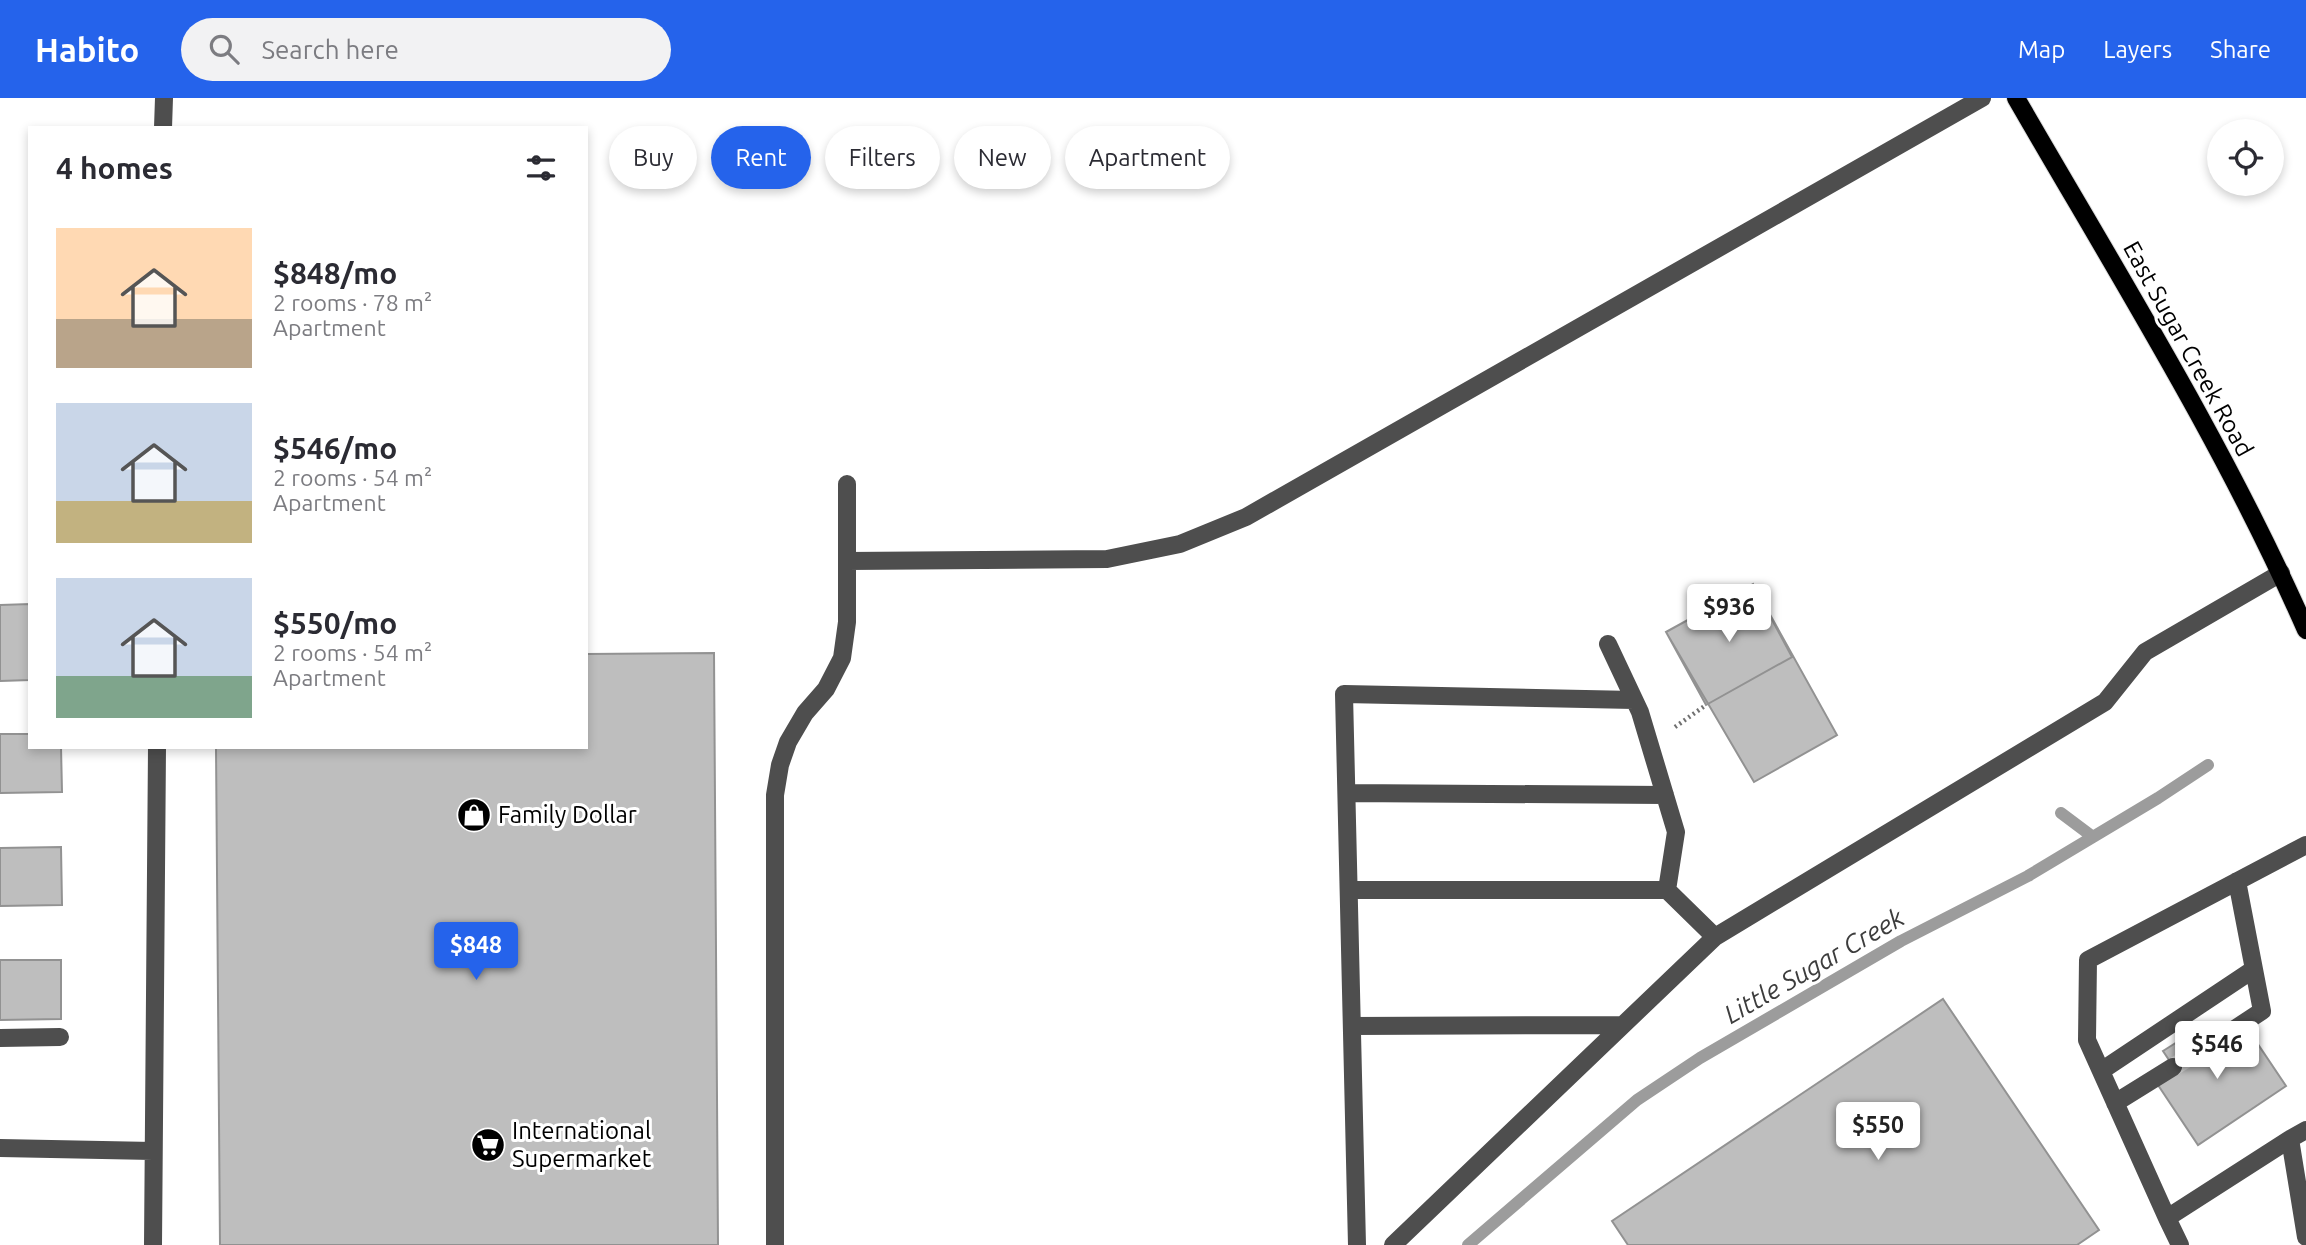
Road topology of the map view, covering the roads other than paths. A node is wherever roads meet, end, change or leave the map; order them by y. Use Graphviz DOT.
graph roads {
  1 [pos="164,98"];
  2 [pos="1982,98"];
  3 [pos="2016,98"];
  4 [pos="163,126"];
  5 [pos="847,484"];
  6 [pos="847,561"];
  7 [pos="2281,573"];
  8 [pos="2306,630"];
  9 [pos="1608,644"];
  10 [pos="1634,700"];
  11 [pos="157,749"];
  12 [pos="1347,793"];
  13 [pos="1665,795"];
  14 [pos="2306,845"];
  15 [pos="2237,881"];
  16 [pos="1349,890"];
  17 [pos="1667,890"];
  18 [pos="1715,937"];
  19 [pos="2254,969"];
  20 [pos="1622,1025"];
  21 [pos="1352,1026"];
  22 [pos="60,1037"];
  23 [pos="0,1038"];
  24 [pos="2215,1042"];
  25 [pos="2174,1067"];
  26 [pos="2101,1070"];
  27 [pos="2115,1103"];
  28 [pos="2306,1130"];
  29 [pos="2290,1139"];
  30 [pos="0,1148"];
  31 [pos="153,1151"];
  32 [pos="2167,1218"];
  33 [pos="2306,1237"];
  34 [pos="153,1245"];
  35 [pos="775,1245"];
  36 [pos="1357,1245"];
  37 [pos="1393,1245"];
  38 [pos="2180,1245"];
  1 -- 4 [label="lane"];
  2 -- 6 [label="lane"];
  3 -- 7 [label="main road, East Sugar Creek Road"];
  5 -- 6 [label="lane"];
  6 -- 35 [label="lane"];
  7 -- 8 [label="main road, East Sugar Creek Road"];
  7 -- 18 [label="lane"];
  9 -- 10 [label="lane"];
  10 -- 12 [label="lane"];
  10 -- 13 [label="lane"];
  11 -- 31 [label="lane"];
  12 -- 13 [label="lane"];
  12 -- 16 [label="lane"];
  13 -- 17 [label="lane"];
  14 -- 15 [label="lane"];
  15 -- 19 [label="lane"];
  15 -- 26 [label="lane"];
  16 -- 17 [label="lane"];
  16 -- 21 [label="lane"];
  17 -- 18 [label="lane"];
  18 -- 20 [label="lane"];
  19 -- 24 [label="lane"];
  19 -- 26 [label="lane"];
  20 -- 21 [label="lane"];
  20 -- 37 [label="lane"];
  21 -- 36 [label="lane"];
  22 -- 23 [label="lane"];
  25 -- 27 [label="lane"];
  26 -- 27 [label="lane"];
  27 -- 32 [label="lane"];
  28 -- 29 [label="lane"];
  29 -- 32 [label="lane"];
  29 -- 33 [label="lane"];
  30 -- 31 [label="lane"];
  31 -- 34 [label="lane"];
  32 -- 38 [label="lane"];
}
